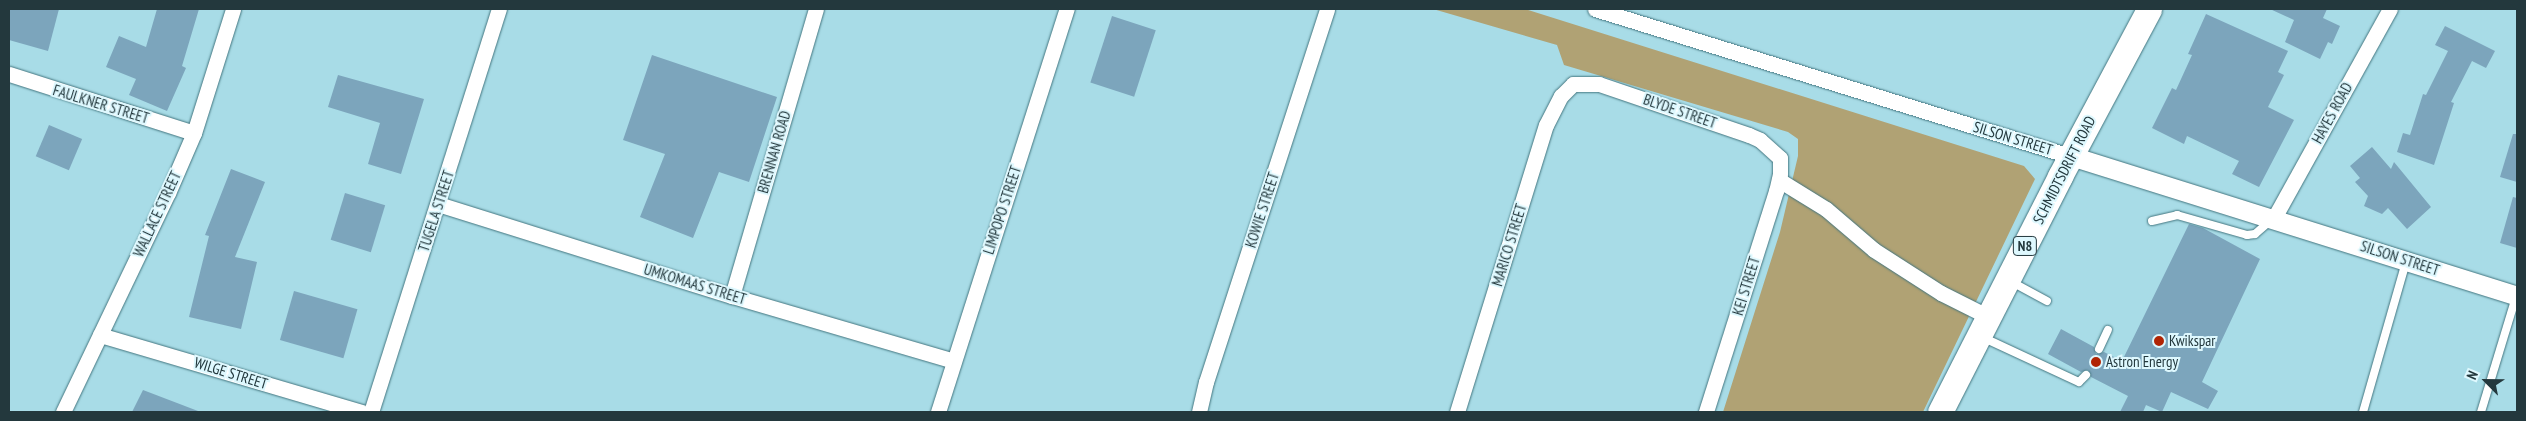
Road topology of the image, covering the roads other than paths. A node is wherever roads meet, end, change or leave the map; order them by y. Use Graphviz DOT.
graph roads {
  1 [pos="233,9"];
  2 [pos="499,9"];
  3 [pos="816,9"];
  4 [pos="1067,9"];
  5 [pos="1327,9"];
  6 [pos="1595,9"];
  7 [pos="2149,9"];
  8 [pos="2390,9"];
  9 [pos="9,74"];
  10 [pos="1573,84"];
  11 [pos="194,133"];
  12 [pos="2071,156"];
  13 [pos="1780,158"];
  14 [pos="1779,180"];
  15 [pos="438,204"];
  16 [pos="2274,218"];
  17 [pos="2152,222"];
  18 [pos="2406,260"];
  19 [pos="2008,280"];
  20 [pos="732,296"];
  21 [pos="2517,296"];
  22 [pos="2047,301"];
  23 [pos="1984,326"];
  24 [pos="2108,330"];
  25 [pos="100,334"];
  26 [pos="2099,349"];
  27 [pos="954,361"];
  28 [pos="2086,374"];
  29 [pos="1936,411"];
  30 [pos="63,412"];
  31 [pos="362,412"];
  32 [pos="370,412"];
  33 [pos="938,412"];
  34 [pos="1199,412"];
  35 [pos="1457,412"];
  36 [pos="1706,412"];
  37 [pos="2364,412"];
  38 [pos="2481,412"];
  1 -- 11 [label="street, WALLACE STREET"];
  2 -- 15 [label="street, TUGELA STREET"];
  3 -- 20 [label="street, BRENNAN ROAD"];
  4 -- 27 [label="street, LIMPOPO STREET"];
  5 -- 34 [label="street, KOWIE STREET"];
  6 -- 12 [label="street, SILSON STREET"];
  7 -- 12 [label="highway, SCHMIDTSDRIFT ROAD / N8"];
  8 -- 16 [label="street, HAYES ROAD"];
  9 -- 11 [label="street, FAULKNER STREET"];
  10 -- 13 [label="street, BLYDE STREET"];
  10 -- 35 [label="street, MARICO STREET"];
  11 -- 25 [label="street, WALLACE STREET"];
  12 -- 16 [label="street, SILSON STREET"];
  12 -- 19 [label="highway, SCHMIDTSDRIFT ROAD / N8"];
  13 -- 14 [label="street, KEI STREET"];
  14 -- 23 [label="street"];
  14 -- 36 [label="street, KEI STREET"];
  15 -- 20 [label="street, UMKOMAAS STREET"];
  15 -- 32 [label="street, TUGELA STREET"];
  16 -- 17 [label="lane"];
  16 -- 18 [label="street, SILSON STREET"];
  18 -- 21 [label="street, SILSON STREET"];
  18 -- 37 [label="lane"];
  19 -- 22 [label="lane"];
  19 -- 23 [label="highway, SCHMIDTSDRIFT ROAD / N8"];
  20 -- 27 [label="street, UMKOMAAS STREET"];
  21 -- 38 [label="lane"];
  23 -- 28 [label="lane"];
  23 -- 29 [label="highway, SCHMIDTSDRIFT ROAD / N8"];
  24 -- 26 [label="lane"];
  25 -- 30 [label="street, WALLACE STREET"];
  25 -- 31 [label="street, WILGE STREET"];
  27 -- 33 [label="street, LIMPOPO STREET"];
}
